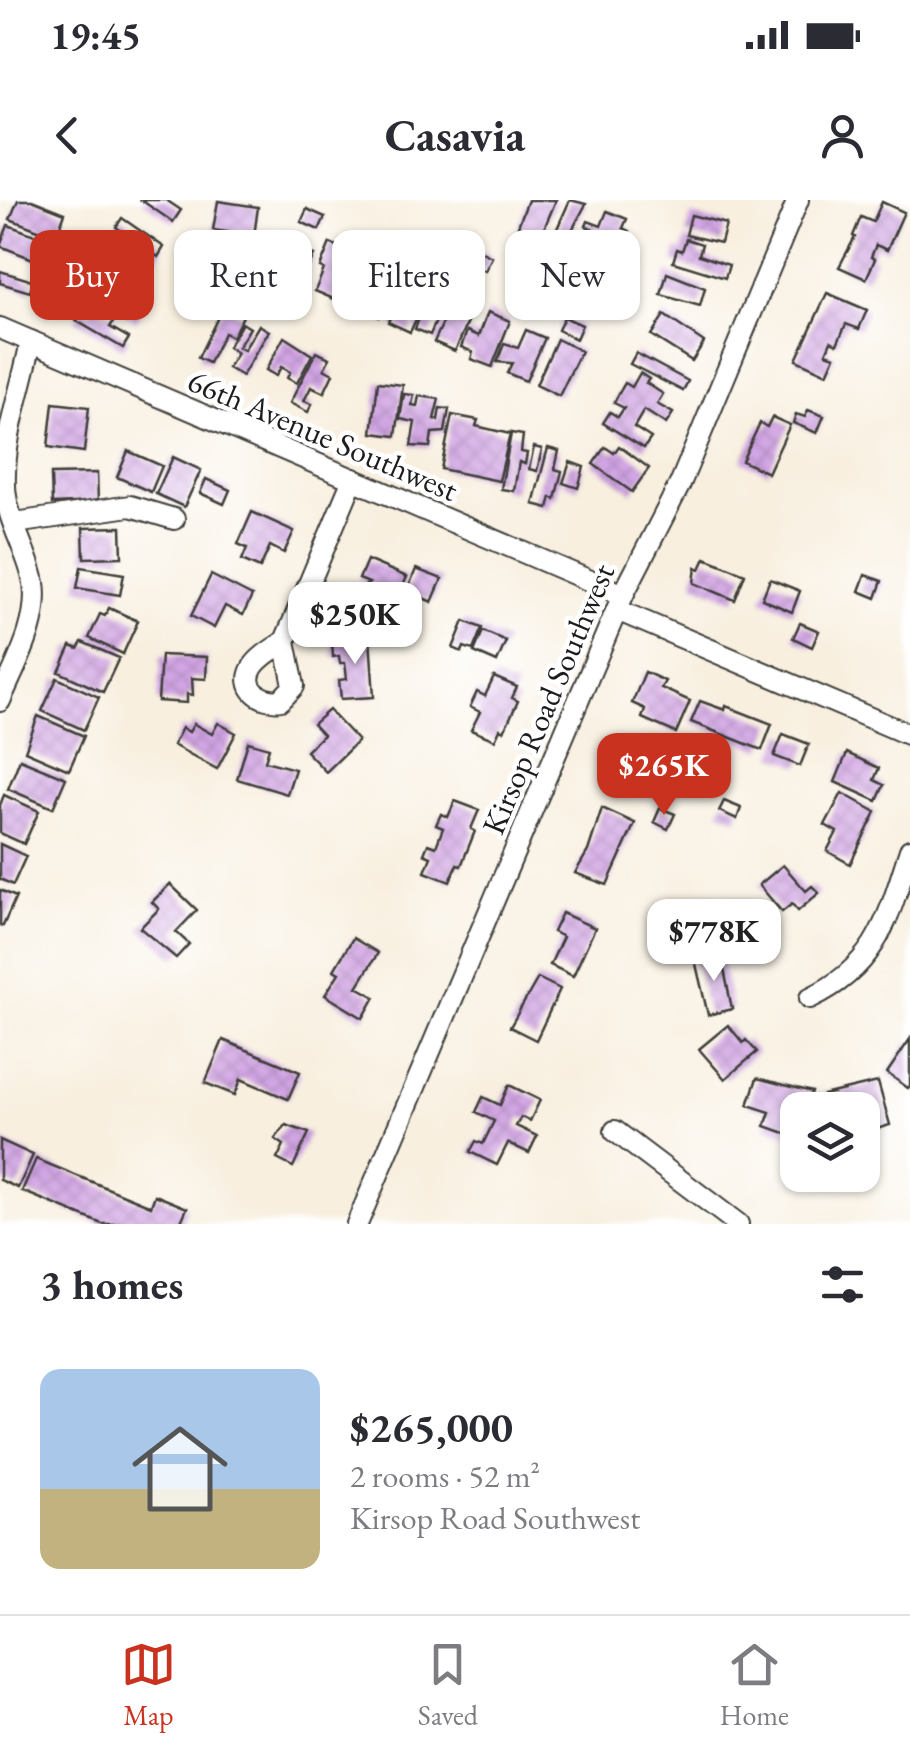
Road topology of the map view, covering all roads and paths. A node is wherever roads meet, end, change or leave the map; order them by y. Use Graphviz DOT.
graph roads {
  1 [pos="798,200"];
  2 [pos="0,328"];
  3 [pos="30,341"];
  4 [pos="354,479"];
  5 [pos="174,520"];
  6 [pos="15,523"];
  7 [pos="620,603"];
  8 [pos="285,641"];
  9 [pos="0,702"];
  10 [pos="910,735"];
  11 [pos="910,850"];
  12 [pos="810,998"];
  13 [pos="614,1132"];
  14 [pos="358,1224"];
  15 [pos="738,1224"];
  1 -- 7 [label="street, Kirsop Road Southwest"];
  2 -- 3 [label="street, 66th Avenue Southwest"];
  3 -- 4 [label="street, 66th Avenue Southwest"];
  3 -- 6 [label="street"];
  4 -- 7 [label="street, 66th Avenue Southwest"];
  4 -- 8 [label="street"];
  5 -- 6 [label="street"];
  6 -- 9 [label="street"];
  7 -- 10 [label="street, 66th Avenue Southwest"];
  7 -- 14 [label="street, Kirsop Road Southwest"];
  11 -- 12 [label="street"];
  13 -- 15 [label="street"];
}
